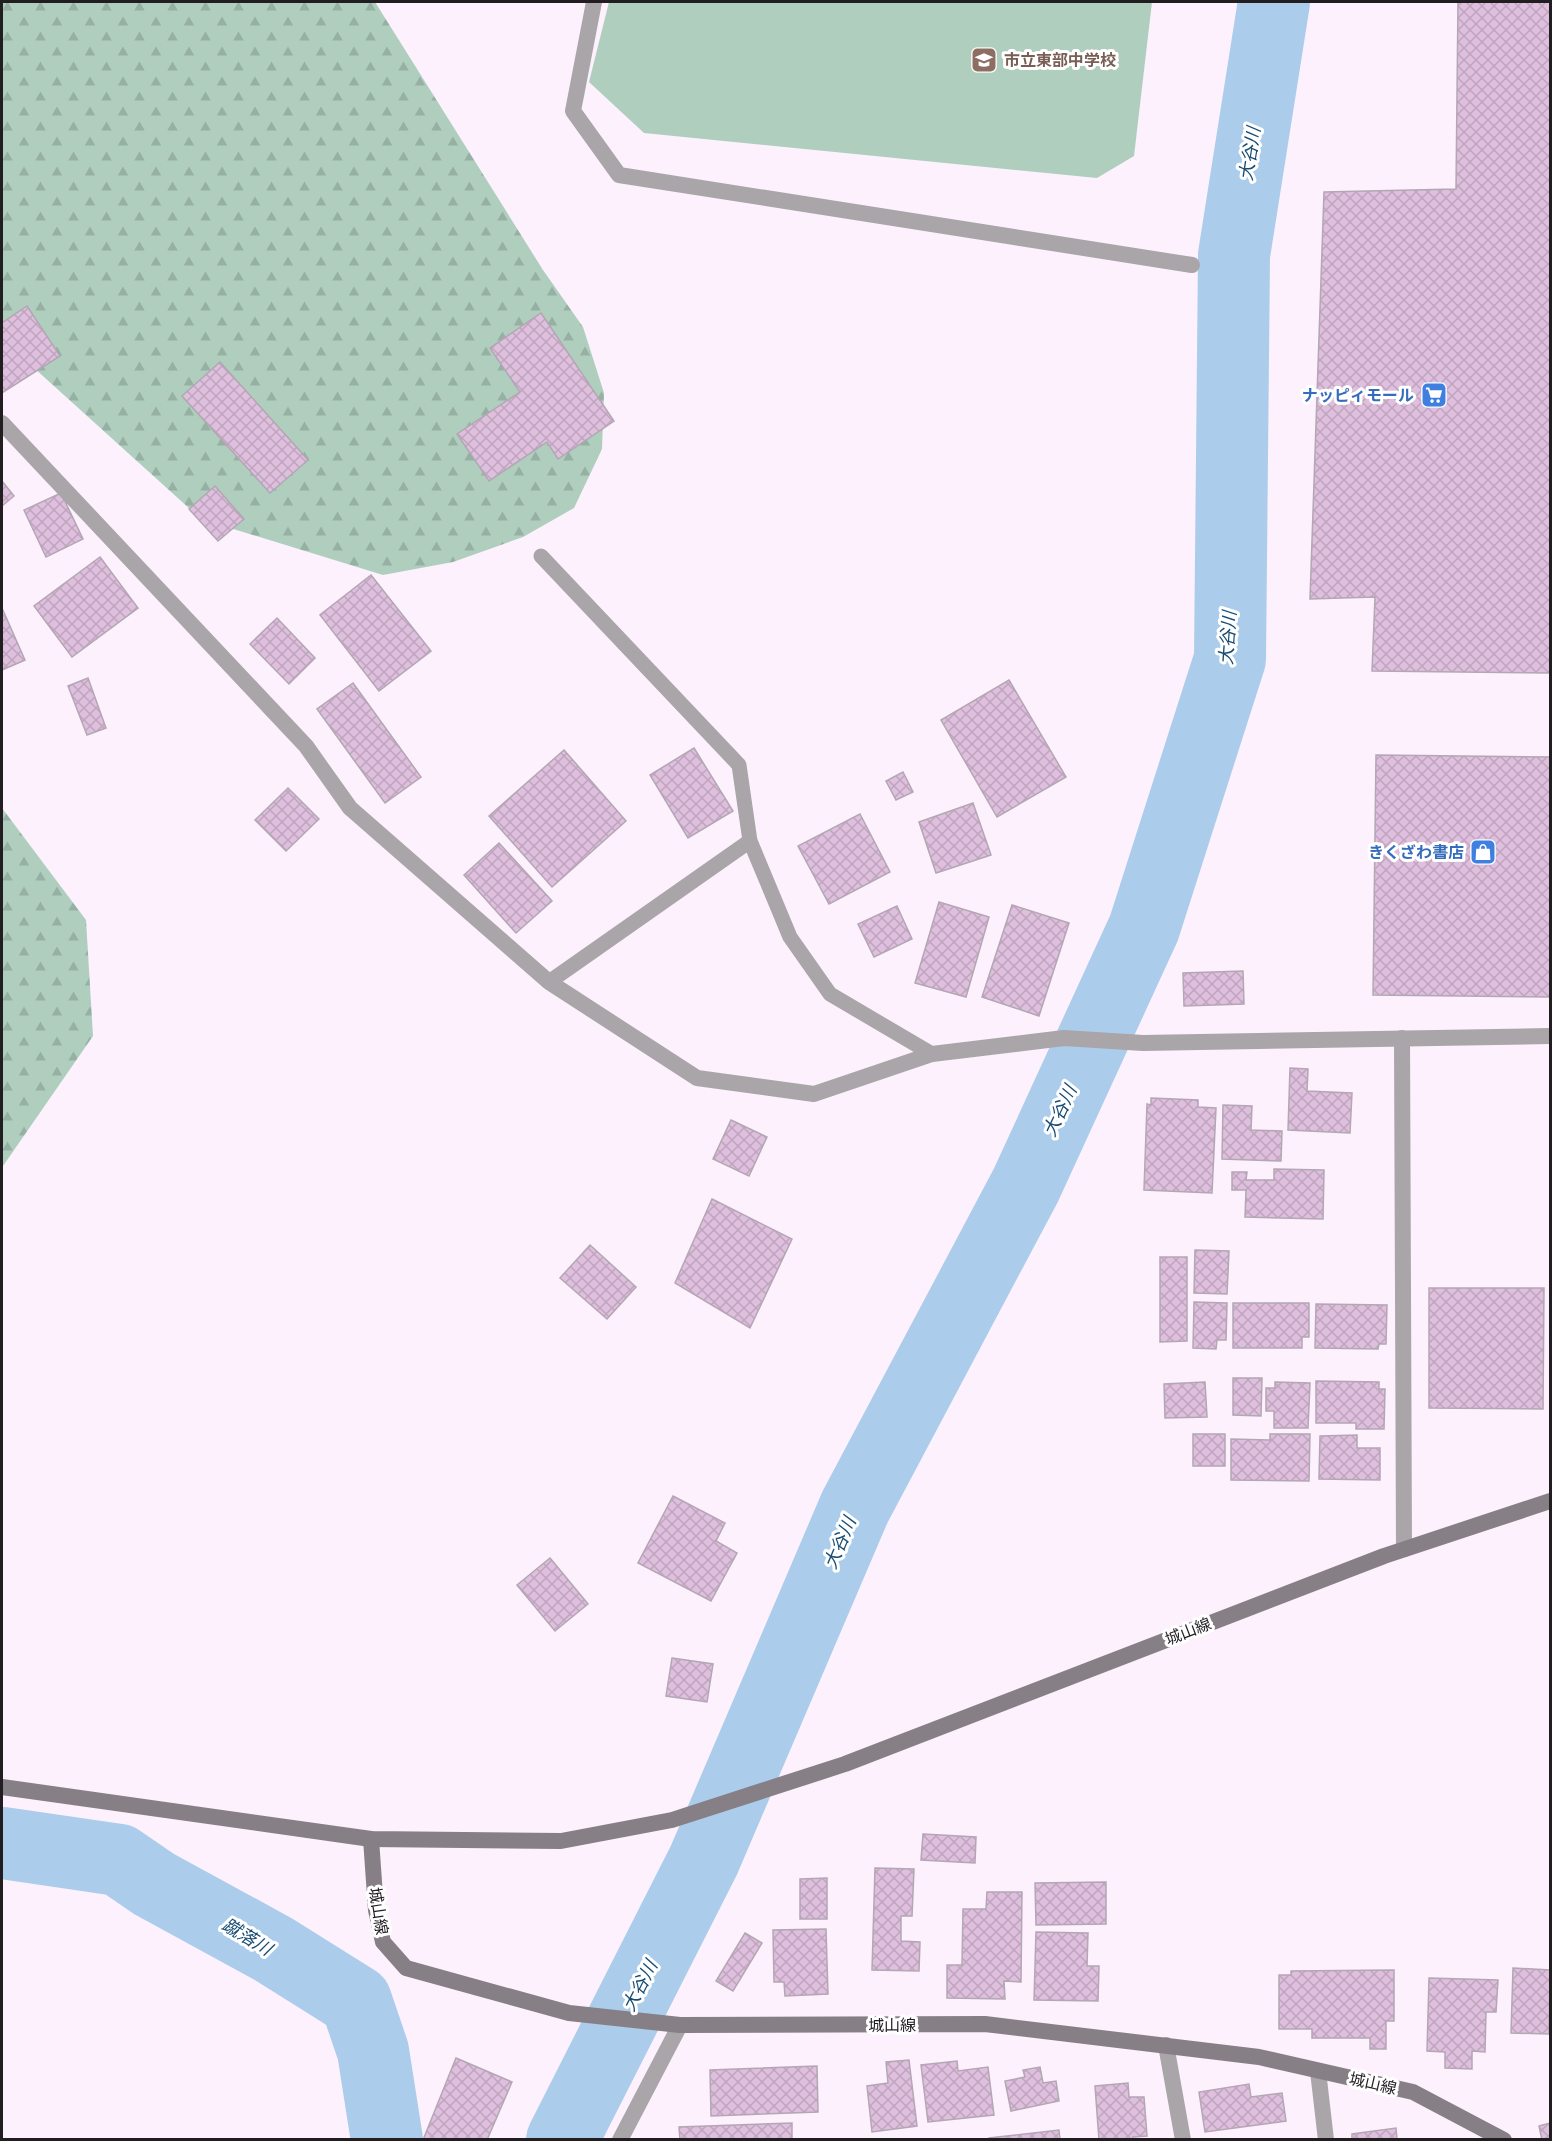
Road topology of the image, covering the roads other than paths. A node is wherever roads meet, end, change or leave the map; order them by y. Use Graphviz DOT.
graph roads {
  1 [pos="594,2"];
  2 [pos="1192,265"];
  3 [pos="2,423"];
  4 [pos="541,556"];
  5 [pos="750,841"];
  6 [pos="549,982"];
  7 [pos="1551,1036"];
  8 [pos="1402,1038"];
  9 [pos="932,1054"];
  10 [pos="1551,1502"];
  11 [pos="1404,1549"];
  12 [pos="2,1787"];
  13 [pos="371,1839"];
  14 [pos="680,2025"];
  15 [pos="1166,2045"];
  16 [pos="1318,2070"];
  17 [pos="620,2139"];
  18 [pos="1183,2139"];
  19 [pos="1326,2139"];
  20 [pos="1504,2139"];
  1 -- 2 [label="street"];
  3 -- 6 [label="street"];
  4 -- 5 [label="lane"];
  5 -- 6 [label="lane"];
  5 -- 9 [label="lane"];
  6 -- 9 [label="street"];
  7 -- 8 [label="street"];
  8 -- 9 [label="street"];
  8 -- 11 [label="street"];
  10 -- 11 [label="main road, 城山線"];
  11 -- 13 [label="main road, 城山線"];
  12 -- 13 [label="main road, 城山線"];
  13 -- 14 [label="main road, 城山線"];
  14 -- 15 [label="main road, 城山線"];
  14 -- 17 [label="street"];
  15 -- 16 [label="main road, 城山線"];
  15 -- 18 [label="street"];
  16 -- 19 [label="street"];
  16 -- 20 [label="main road, 城山線"];
}
